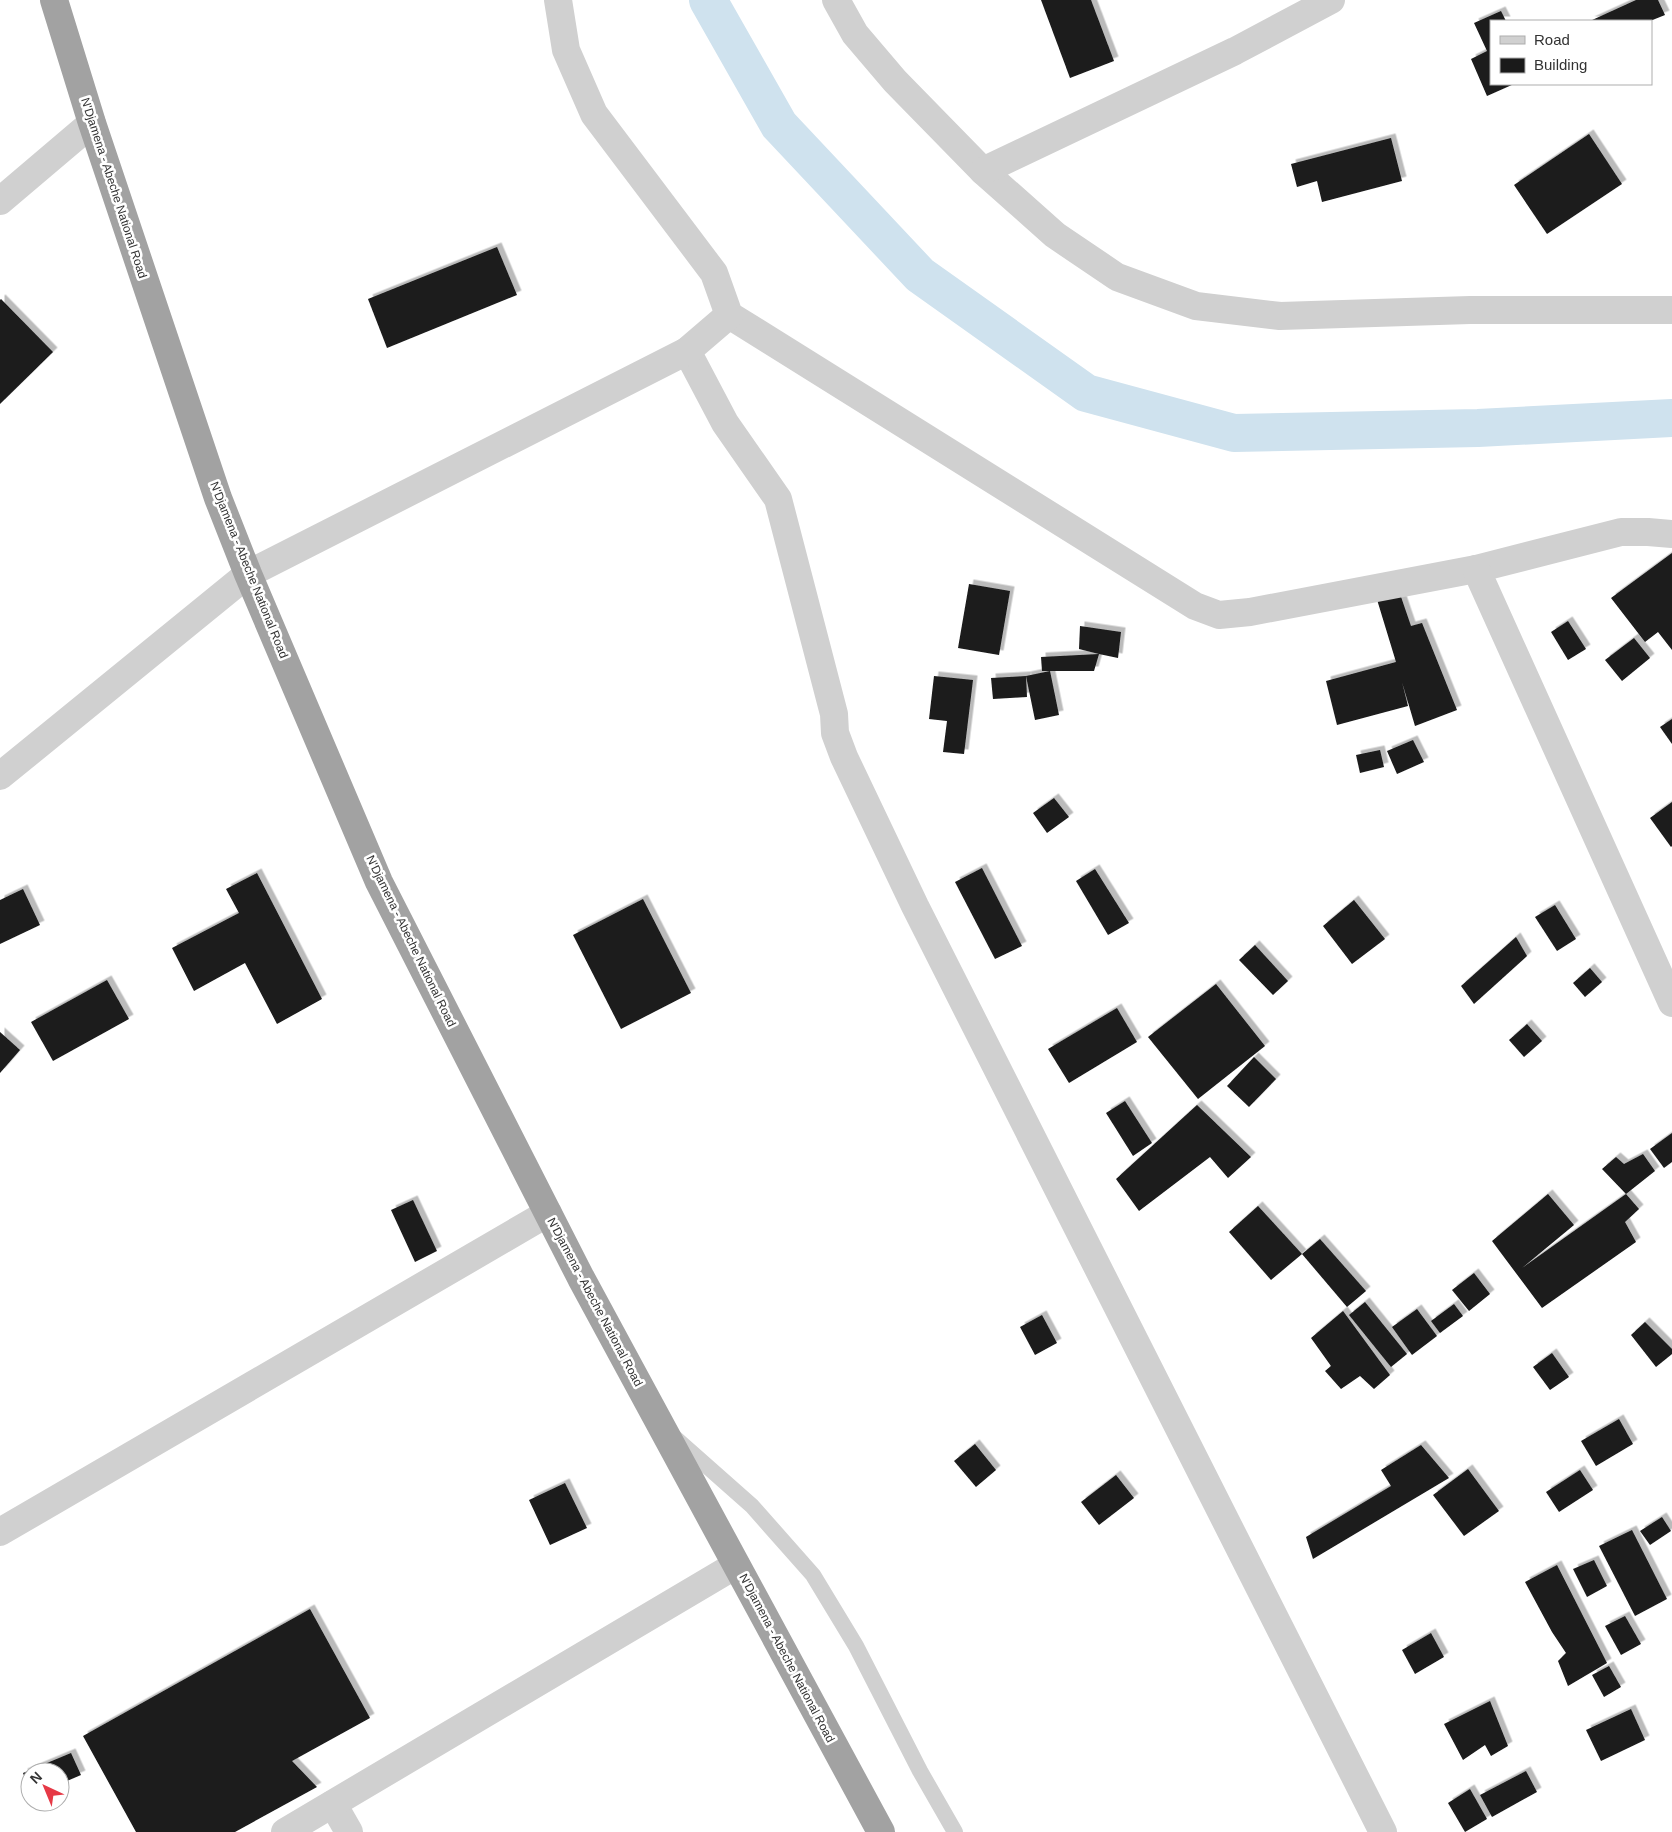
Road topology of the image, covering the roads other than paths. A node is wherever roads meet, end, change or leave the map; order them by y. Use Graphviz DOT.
graph roads {
  1 [pos="54,0"];
  2 [pos="558,0"];
  3 [pos="836,0"];
  4 [pos="1326,2"];
  5 [pos="92,123"];
  6 [pos="983,171"];
  7 [pos="0,201"];
  8 [pos="1672,310"];
  9 [pos="729,315"];
  10 [pos="687,351"];
  11 [pos="1672,534"];
  12 [pos="1476,569"];
  13 [pos="248,574"];
  14 [pos="0,776"];
  15 [pos="1672,1003"];
  16 [pos="548,1213"];
  17 [pos="660,1424"];
  18 [pos="0,1532"];
  19 [pos="736,1565"];
  20 [pos="333,1804"];
  21 [pos="285,1832"];
  22 [pos="349,1832"];
  23 [pos="881,1832"];
  24 [pos="956,1832"];
  25 [pos="1383,1832"];
  1 -- 5 [label="highway, N'Djamena - Abeche National Road"];
  2 -- 9 [label="street"];
  3 -- 6 [label="street"];
  4 -- 6 [label="street"];
  5 -- 7 [label="street"];
  5 -- 13 [label="highway, N'Djamena - Abeche National Road"];
  6 -- 8 [label="street"];
  9 -- 10 [label="street"];
  9 -- 12 [label="street"];
  10 -- 13 [label="street"];
  10 -- 25 [label="street"];
  11 -- 12 [label="street"];
  12 -- 15 [label="street"];
  13 -- 14 [label="street"];
  13 -- 16 [label="highway, N'Djamena - Abeche National Road"];
  16 -- 17 [label="highway, N'Djamena - Abeche National Road"];
  16 -- 18 [label="street"];
  17 -- 19 [label="highway, N'Djamena - Abeche National Road"];
  17 -- 24 [label="lane"];
  19 -- 20 [label="street"];
  19 -- 23 [label="highway, N'Djamena - Abeche National Road"];
  20 -- 21 [label="street"];
  20 -- 22 [label="street"];
}
